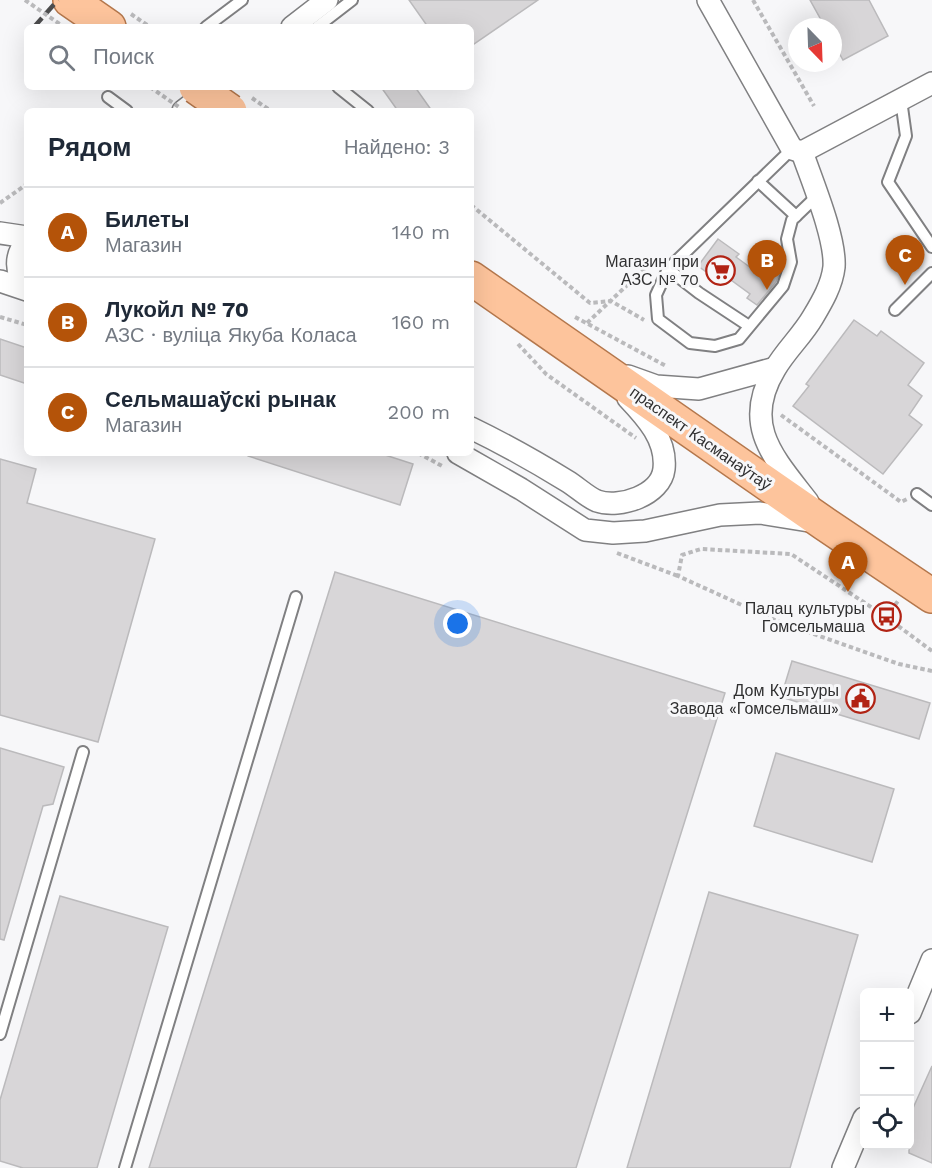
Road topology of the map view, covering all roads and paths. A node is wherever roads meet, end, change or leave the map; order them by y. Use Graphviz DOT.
graph roads {
  1 [pos="25,0"];
  2 [pos="70,0"];
  3 [pos="242,0"];
  4 [pos="327,0"];
  5 [pos="352,0"];
  6 [pos="708,0"];
  7 [pos="753,0"];
  8 [pos="60,24"];
  9 [pos="105,24"];
  10 [pos="210,24"];
  11 [pos="296,24"];
  12 [pos="321,24"];
  13 [pos="932,83"];
  14 [pos="154,90"];
  15 [pos="200,90"];
  16 [pos="210,90"];
  17 [pos="342,90"];
  18 [pos="108,98"];
  19 [pos="901,100"];
  20 [pos="814,106"];
  21 [pos="123,108"];
  22 [pos="180,108"];
  23 [pos="188,108"];
  24 [pos="226,108"];
  25 [pos="364,108"];
  26 [pos="797,151"];
  27 [pos="758,181"];
  28 [pos="24,186"];
  29 [pos="817,196"];
  30 [pos="0,203"];
  31 [pos="474,207"];
  32 [pos="796,216"];
  33 [pos="0,233"];
  34 [pos="24,237"];
  35 [pos="24,247"];
  36 [pos="932,247"];
  37 [pos="668,269"];
  38 [pos="932,273"];
  39 [pos="474,280"];
  40 [pos="0,281"];
  41 [pos="24,284"];
  42 [pos="24,287"];
  43 [pos="895,310"];
  44 [pos="570,314"];
  45 [pos="0,317"];
  46 [pos="587,323"];
  47 [pos="24,324"];
  48 [pos="749,326"];
  49 [pos="512,337"];
  50 [pos="594,363"];
  51 [pos="775,368"];
  52 [pos="675,369"];
  53 [pos="778,413"];
  54 [pos="474,430"];
  55 [pos="638,440"];
  56 [pos="463,456"];
  57 [pos="917,494"];
  58 [pos="901,502"];
  59 [pos="932,505"];
  60 [pos="825,524"];
  61 [pos="922,589"];
  62 [pos="296,597"];
  63 [pos="932,651"];
  64 [pos="932,671"];
  65 [pos="83,752"];
  66 [pos="932,960"];
  67 [pos="914,1001"];
  68 [pos="0,1034"];
  69 [pos="860,1128"];
  70 [pos="125,1168"];
  71 [pos="843,1168"];
  1 -- 8 [label="path, bridge"];
  2 -- 9 [label="main road"];
  3 -- 10 [label="lane"];
  4 -- 11 [label="street"];
  5 -- 12 [label="lane"];
  6 -- 26 [label="street"];
  7 -- 20 [label="path"];
  13 -- 19 [label="street"];
  14 -- 22 [label="path, bridge"];
  15 -- 24 [label="main road, bridge"];
  16 -- 23 [label="street"];
  17 -- 25 [label="lane"];
  18 -- 21 [label="lane"];
  19 -- 26 [label="street"];
  19 -- 36 [label="lane"];
  26 -- 27 [label="lane"];
  26 -- 29 [label="street"];
  27 -- 32 [label="lane"];
  27 -- 37 [label="lane"];
  28 -- 30 [label="path"];
  29 -- 32 [label="lane"];
  29 -- 51 [label="street"];
  31 -- 46 [label="path"];
  32 -- 48 [label="lane"];
  33 -- 34 [label="street"];
  35 -- 41 [label="street"];
  37 -- 48 [label="lane"];
  37 -- 48 [label="lane"];
  38 -- 43 [label="lane"];
  39 -- 50 [label="main road, праспект Касманаўтаў"];
  40 -- 42 [label="street"];
  44 -- 46 [label="path"];
  45 -- 47 [label="path"];
  46 -- 52 [label="path"];
  49 -- 55 [label="path"];
  50 -- 51 [label="street"];
  50 -- 54 [label="street"];
  50 -- 60 [label="main road, праспект Касманаўтаў"];
  51 -- 60 [label="street"];
  53 -- 58 [label="path"];
  56 -- 60 [label="street"];
  57 -- 59 [label="lane"];
  60 -- 61 [label="main road, праспект Касманаўтаў"];
  62 -- 70 [label="lane"];
  63 -- 64 [label="path"];
  65 -- 68 [label="lane"];
  66 -- 67 [label="street"];
  69 -- 71 [label="street"];
}
